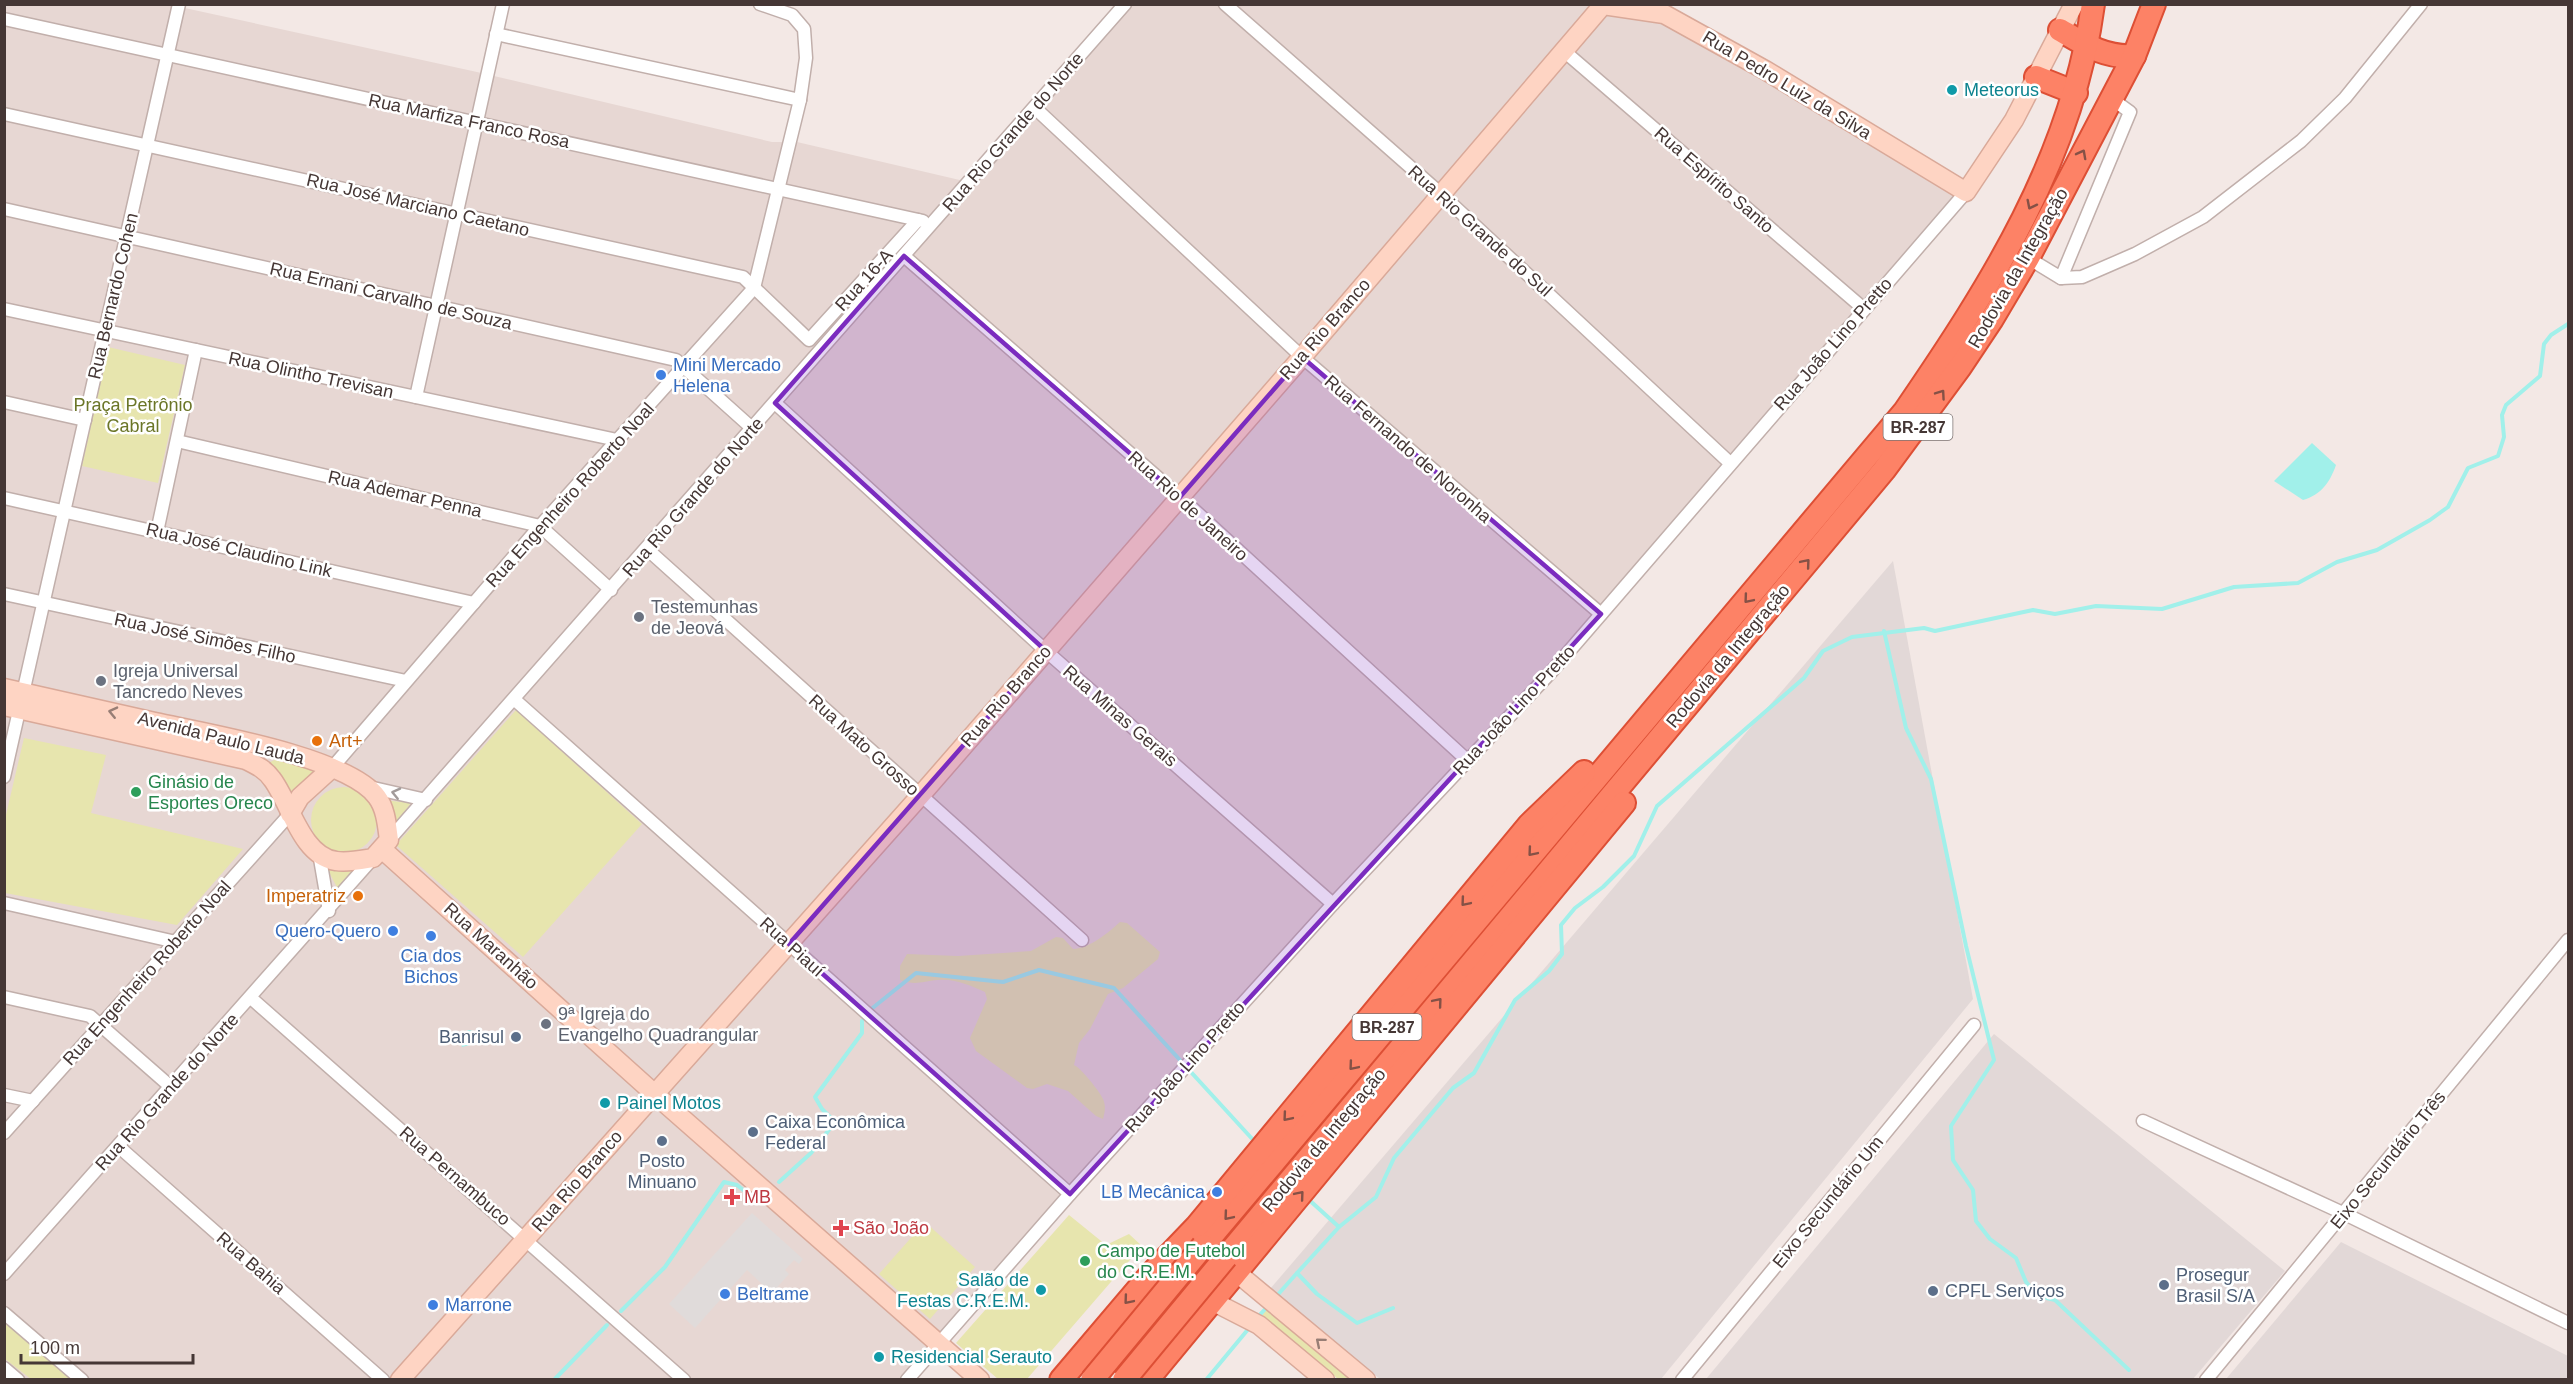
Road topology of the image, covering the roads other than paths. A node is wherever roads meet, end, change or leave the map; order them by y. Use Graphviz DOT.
graph roads {
  1 [pos="179,4"];
  2 [pos="503,4"];
  3 [pos="760,4"];
  4 [pos="1125,4"];
  5 [pos="1225,4"];
  6 [pos="1598,4"];
  7 [pos="2074,4"];
  8 [pos="2093,4"];
  9 [pos="2154,4"];
  10 [pos="2421,4"];
  11 [pos="1603,5"];
  12 [pos="4,19"];
  13 [pos="2060,30"];
  14 [pos="496,34"];
  15 [pos="2087,45"];
  16 [pos="1564,51"];
  17 [pos="168,55"];
  18 [pos="2134,56"];
  19 [pos="2036,77"];
  20 [pos="2076,93"];
  21 [pos="2112,99"];
  22 [pos="800,100"];
  23 [pos="1035,108"];
  24 [pos="4,114"];
  25 [pos="477,123"];
  26 [pos="147,145"];
  27 [pos="779,189"];
  28 [pos="1965,192"];
  29 [pos="1441,194"];
  30 [pos="4,209"];
  31 [pos="456,214"];
  32 [pos="918,220"];
  33 [pos="933,224"];
  34 [pos="126,237"];
  35 [pos="904,256"];
  36 [pos="2028,258"];
  37 [pos="2061,278"];
  38 [pos="754,288"];
  39 [pos="435,306"];
  40 [pos="4,309"];
  41 [pos="1864,309"];
  42 [pos="105,331"];
  43 [pos="809,340"];
  44 [pos="196,350"];
  45 [pos="1302,357"];
  46 [pos="684,367"];
  47 [pos="416,398"];
  48 [pos="4,402"];
  49 [pos="775,403"];
  50 [pos="85,420"];
  51 [pos="753,429"];
  52 [pos="617,440"];
  53 [pos="177,441"];
  54 [pos="1730,463"];
  55 [pos="1180,497"];
  56 [pos="4,498"];
  57 [pos="64,511"];
  58 [pos="540,526"];
  59 [pos="158,532"];
  60 [pos="647,549"];
  61 [pos="611,590"];
  62 [pos="4,594"];
  63 [pos="44,603"];
  64 [pos="474,603"];
  65 [pos="1601,614"];
  66 [pos="1046,651"];
  67 [pos="406,681"];
  68 [pos="4,688"];
  69 [pos="515,700"];
  70 [pos="16,703"];
  71 [pos="1665,714"];
  72 [pos="1468,761"];
  73 [pos="332,768"];
  74 [pos="4,777"];
  75 [pos="366,786"];
  76 [pos="920,796"];
  77 [pos="426,800"];
  78 [pos="290,814"];
  79 [pos="382,849"];
  80 [pos="319,854"];
  81 [pos="4,903"];
  82 [pos="1333,904"];
  83 [pos="329,910"];
  84 [pos="1082,940"];
  85 [pos="2568,940"];
  86 [pos="176,942"];
  87 [pos="789,944"];
  88 [pos="4,997"];
  89 [pos="251,998"];
  90 [pos="101,1025"];
  91 [pos="1974,1025"];
  92 [pos="171,1087"];
  93 [pos="654,1093"];
  94 [pos="4,1095"];
  95 [pos="33,1101"];
  96 [pos="2143,1121"];
  97 [pos="4,1133"];
  98 [pos="118,1146"];
  99 [pos="1070,1194"];
  100 [pos="2344,1214"];
  101 [pos="527,1239"];
  102 [pos="1193,1244"];
  103 [pos="1231,1265"];
  104 [pos="4,1274"];
  105 [pos="1212,1301"];
  106 [pos="4,1313"];
  107 [pos="2568,1323"];
  108 [pos="938,1344"];
  109 [pos="4,1368"];
  110 [pos="978,1379"];
  111 [pos="18,1380"];
  112 [pos="82,1380"];
  113 [pos="383,1380"];
  114 [pos="400,1380"];
  115 [pos="684,1380"];
  116 [pos="907,1380"];
  117 [pos="1061,1380"];
  118 [pos="1092,1380"];
  119 [pos="1124,1380"];
  120 [pos="1147,1380"];
  121 [pos="1325,1380"];
  122 [pos="1365,1380"];
  123 [pos="1682,1380"];
  124 [pos="2206,1380"];
  1 -- 17 [label="street, Rua Bernardo Cohen"];
  2 -- 14 [label="street"];
  3 -- 22 [label="street, Rua Engenheiro Roberto Noal"];
  4 -- 23 [label="street, Rua Rio Grande do Norte"];
  5 -- 29 [label="street, Rua Rio Grande do Sul"];
  6 -- 11 [label="street, Rua Pedro Luiz da Silva"];
  7 -- 13 [label="street, Rua João Lino Pretto"];
  8 -- 15 [label="highway, Rodovia da Integração / BR-287"];
  9 -- 18 [label="highway, Rodovia da Integração / BR-287"];
  10 -- 37 [label="street"];
  11 -- 16 [label="street, Rua Rio Branco"];
  11 -- 28 [label="street, Rua Pedro Luiz da Silva"];
  12 -- 17 [label="street, Rua Marfiza Franco Rosa"];
  13 -- 15 [label="highway"];
  13 -- 19 [label="street, Rua João Lino Pretto"];
  14 -- 22 [label="street"];
  14 -- 25 [label="street"];
  15 -- 18 [label="highway"];
  15 -- 20 [label="highway, Rodovia da Integração / BR-287"];
  16 -- 29 [label="street, Rua Rio Branco"];
  16 -- 41 [label="street, Rua Espírito Santo"];
  17 -- 25 [label="street, Rua Marfiza Franco Rosa"];
  17 -- 26 [label="street, Rua Bernardo Cohen"];
  18 -- 21 [label="highway, Rodovia da Integração / BR-287"];
  19 -- 20 [label="highway"];
  19 -- 28 [label="street, Rua João Lino Pretto"];
  20 -- 71 [label="highway, Rodovia da Integração / BR-287, one-way"];
  36 -- 21 [label="highway, Rodovia da Integração / BR-287, one-way"];
  21 -- 37 [label="street"];
  22 -- 27 [label="street, Rua Engenheiro Roberto Noal"];
  23 -- 33 [label="street, Rua Rio Grande do Norte"];
  23 -- 45 [label="street, Rua Fernando de Noronha"];
  24 -- 26 [label="street, Rua José Marciano Caetano"];
  25 -- 27 [label="street, Rua Marfiza Franco Rosa"];
  25 -- 31 [label="street"];
  26 -- 31 [label="street, Rua José Marciano Caetano"];
  26 -- 34 [label="street, Rua Bernardo Cohen"];
  27 -- 32 [label="street, Rua Marfiza Franco Rosa"];
  27 -- 38 [label="street, Rua Engenheiro Roberto Noal"];
  28 -- 41 [label="street, Rua João Lino Pretto"];
  29 -- 45 [label="street, Rua Rio Branco"];
  29 -- 54 [label="street, Rua Rio Grande do Sul"];
  30 -- 34 [label="street, Rua Ernani Carvalho de Souza"];
  31 -- 38 [label="street, Rua José Marciano Caetano"];
  31 -- 39 [label="street"];
  32 -- 33 [label="street, Rua Marfiza Franco Rosa"];
  32 -- 43 [label="street, Rua 16-A"];
  33 -- 35 [label="street, Rua Rio Grande do Norte"];
  34 -- 39 [label="street, Rua Ernani Carvalho de Souza"];
  34 -- 42 [label="street, Rua Bernardo Cohen"];
  35 -- 49 [label="street, Rua Rio Grande do Norte"];
  35 -- 55 [label="street, Rua Rio de Janeiro"];
  36 -- 37 [label="street"];
  71 -- 36 [label="highway, Rodovia da Integração / BR-287, one-way"];
  38 -- 43 [label="street, Rua José Marciano Caetano"];
  38 -- 46 [label="street, Rua Engenheiro Roberto Noal"];
  39 -- 46 [label="street, Rua Ernani Carvalho de Souza"];
  39 -- 47 [label="street"];
  40 -- 42 [label="street, Rua Olintho Trevisan"];
  41 -- 54 [label="street, Rua João Lino Pretto"];
  42 -- 44 [label="street, Rua Olintho Trevisan"];
  42 -- 50 [label="street, Rua Bernardo Cohen"];
  44 -- 47 [label="street, Rua Olintho Trevisan"];
  44 -- 53 [label="street"];
  45 -- 55 [label="street, Rua Rio Branco"];
  45 -- 65 [label="street, Rua Fernando de Noronha"];
  46 -- 51 [label="street, Rua Ernani Carvalho de Souza"];
  46 -- 52 [label="street, Rua Engenheiro Roberto Noal"];
  47 -- 52 [label="street, Rua Olintho Trevisan"];
  48 -- 50 [label="street"];
  49 -- 51 [label="street, Rua Rio Grande do Norte"];
  49 -- 66 [label="street, Rua Minas Gerais"];
  50 -- 57 [label="street, Rua Bernardo Cohen"];
  51 -- 60 [label="street, Rua Rio Grande do Norte"];
  52 -- 58 [label="street, Rua Engenheiro Roberto Noal"];
  53 -- 58 [label="street, Rua Ademar Penna"];
  53 -- 59 [label="street"];
  54 -- 65 [label="street, Rua João Lino Pretto"];
  55 -- 66 [label="street, Rua Rio Branco"];
  55 -- 72 [label="street, Rua Rio de Janeiro"];
  56 -- 57 [label="street, Rua José Claudino Link"];
  57 -- 59 [label="street, Rua José Claudino Link"];
  57 -- 63 [label="street, Rua Bernardo Cohen"];
  58 -- 61 [label="street, Rua Ademar Penna"];
  58 -- 64 [label="street, Rua Engenheiro Roberto Noal"];
  59 -- 64 [label="street, Rua José Claudino Link"];
  60 -- 61 [label="street, Rua Rio Grande do Norte"];
  60 -- 76 [label="street, Rua Mato Grosso"];
  61 -- 69 [label="street, Rua Rio Grande do Norte"];
  62 -- 63 [label="street, Rua José Simões Filho"];
  63 -- 67 [label="street, Rua José Simões Filho"];
  63 -- 70 [label="street, Rua Bernardo Cohen"];
  64 -- 67 [label="street, Rua Engenheiro Roberto Noal"];
  65 -- 72 [label="street, Rua João Lino Pretto"];
  66 -- 76 [label="street, Rua Rio Branco"];
  66 -- 82 [label="street, Rua Minas Gerais"];
  67 -- 73 [label="street, Rua Engenheiro Roberto Noal"];
  68 -- 70 [label="street, Avenida Paulo Lauda"];
  69 -- 77 [label="street, Rua Rio Grande do Norte"];
  69 -- 87 [label="street, Rua Piauí"];
  73 -- 70 [label="street, Avenida Paulo Lauda, one-way"];
  70 -- 74 [label="street, Rua Bernardo Cohen"];
  70 -- 78 [label="street, Avenida Paulo Lauda"];
  71 -- 102 [label="highway, Rodovia da Integração / BR-287, one-way"];
  103 -- 71 [label="highway, Rodovia da Integração / BR-287, one-way"];
  72 -- 82 [label="street, Rua João Lino Pretto"];
  73 -- 75 [label="street"];
  73 -- 78 [label="street"];
  77 -- 75 [label="street, one-way"];
  75 -- 79 [label="street"];
  76 -- 84 [label="street, Rua Mato Grosso"];
  76 -- 87 [label="street, Rua Rio Branco"];
  77 -- 79 [label="street, Rua Rio Grande do Norte"];
  78 -- 80 [label="street"];
  78 -- 86 [label="street, Rua Engenheiro Roberto Noal"];
  79 -- 80 [label="street"];
  79 -- 83 [label="street, Rua Rio Grande do Norte"];
  79 -- 93 [label="street, Rua Maranhão"];
  80 -- 83 [label="street"];
  81 -- 86 [label="street"];
  82 -- 99 [label="street, Rua João Lino Pretto"];
  83 -- 89 [label="street, Rua Rio Grande do Norte"];
  85 -- 100 [label="street, Eixo Secundário Três"];
  86 -- 90 [label="street, Rua Engenheiro Roberto Noal"];
  87 -- 93 [label="street, Rua Rio Branco"];
  87 -- 99 [label="street, Rua Piauí"];
  88 -- 90 [label="street"];
  89 -- 92 [label="street, Rua Rio Grande do Norte"];
  89 -- 101 [label="street, Rua Pernambuco"];
  90 -- 92 [label="street"];
  90 -- 95 [label="street, Rua Engenheiro Roberto Noal"];
  91 -- 123 [label="street, Eixo Secundário Um"];
  92 -- 98 [label="street, Rua Rio Grande do Norte"];
  93 -- 101 [label="street, Rua Rio Branco"];
  93 -- 108 [label="street, Rua Maranhão"];
  94 -- 95 [label="street"];
  95 -- 97 [label="street, Rua Engenheiro Roberto Noal"];
  96 -- 100 [label="street"];
  98 -- 104 [label="street, Rua Rio Grande do Norte"];
  98 -- 113 [label="street, Rua Bahia"];
  99 -- 108 [label="street, Rua João Lino Pretto"];
  100 -- 107 [label="street"];
  100 -- 124 [label="street, Eixo Secundário Três"];
  101 -- 114 [label="street, Rua Rio Branco"];
  101 -- 115 [label="street, Rua Pernambuco"];
  102 -- 103 [label="highway"];
  102 -- 117 [label="highway, BR-287, one-way"];
  102 -- 118 [label="highway, BR-287, bridge"];
  103 -- 105 [label="highway, BR-287"];
  103 -- 119 [label="highway, BR-287, bridge"];
  122 -- 103 [label="street, one-way"];
  105 -- 120 [label="highway, BR-287"];
  105 -- 121 [label="street"];
  106 -- 112 [label="street"];
  108 -- 110 [label="street, Rua Maranhão"];
  108 -- 116 [label="street, Rua João Lino Pretto"];
  109 -- 111 [label="street"];
}
